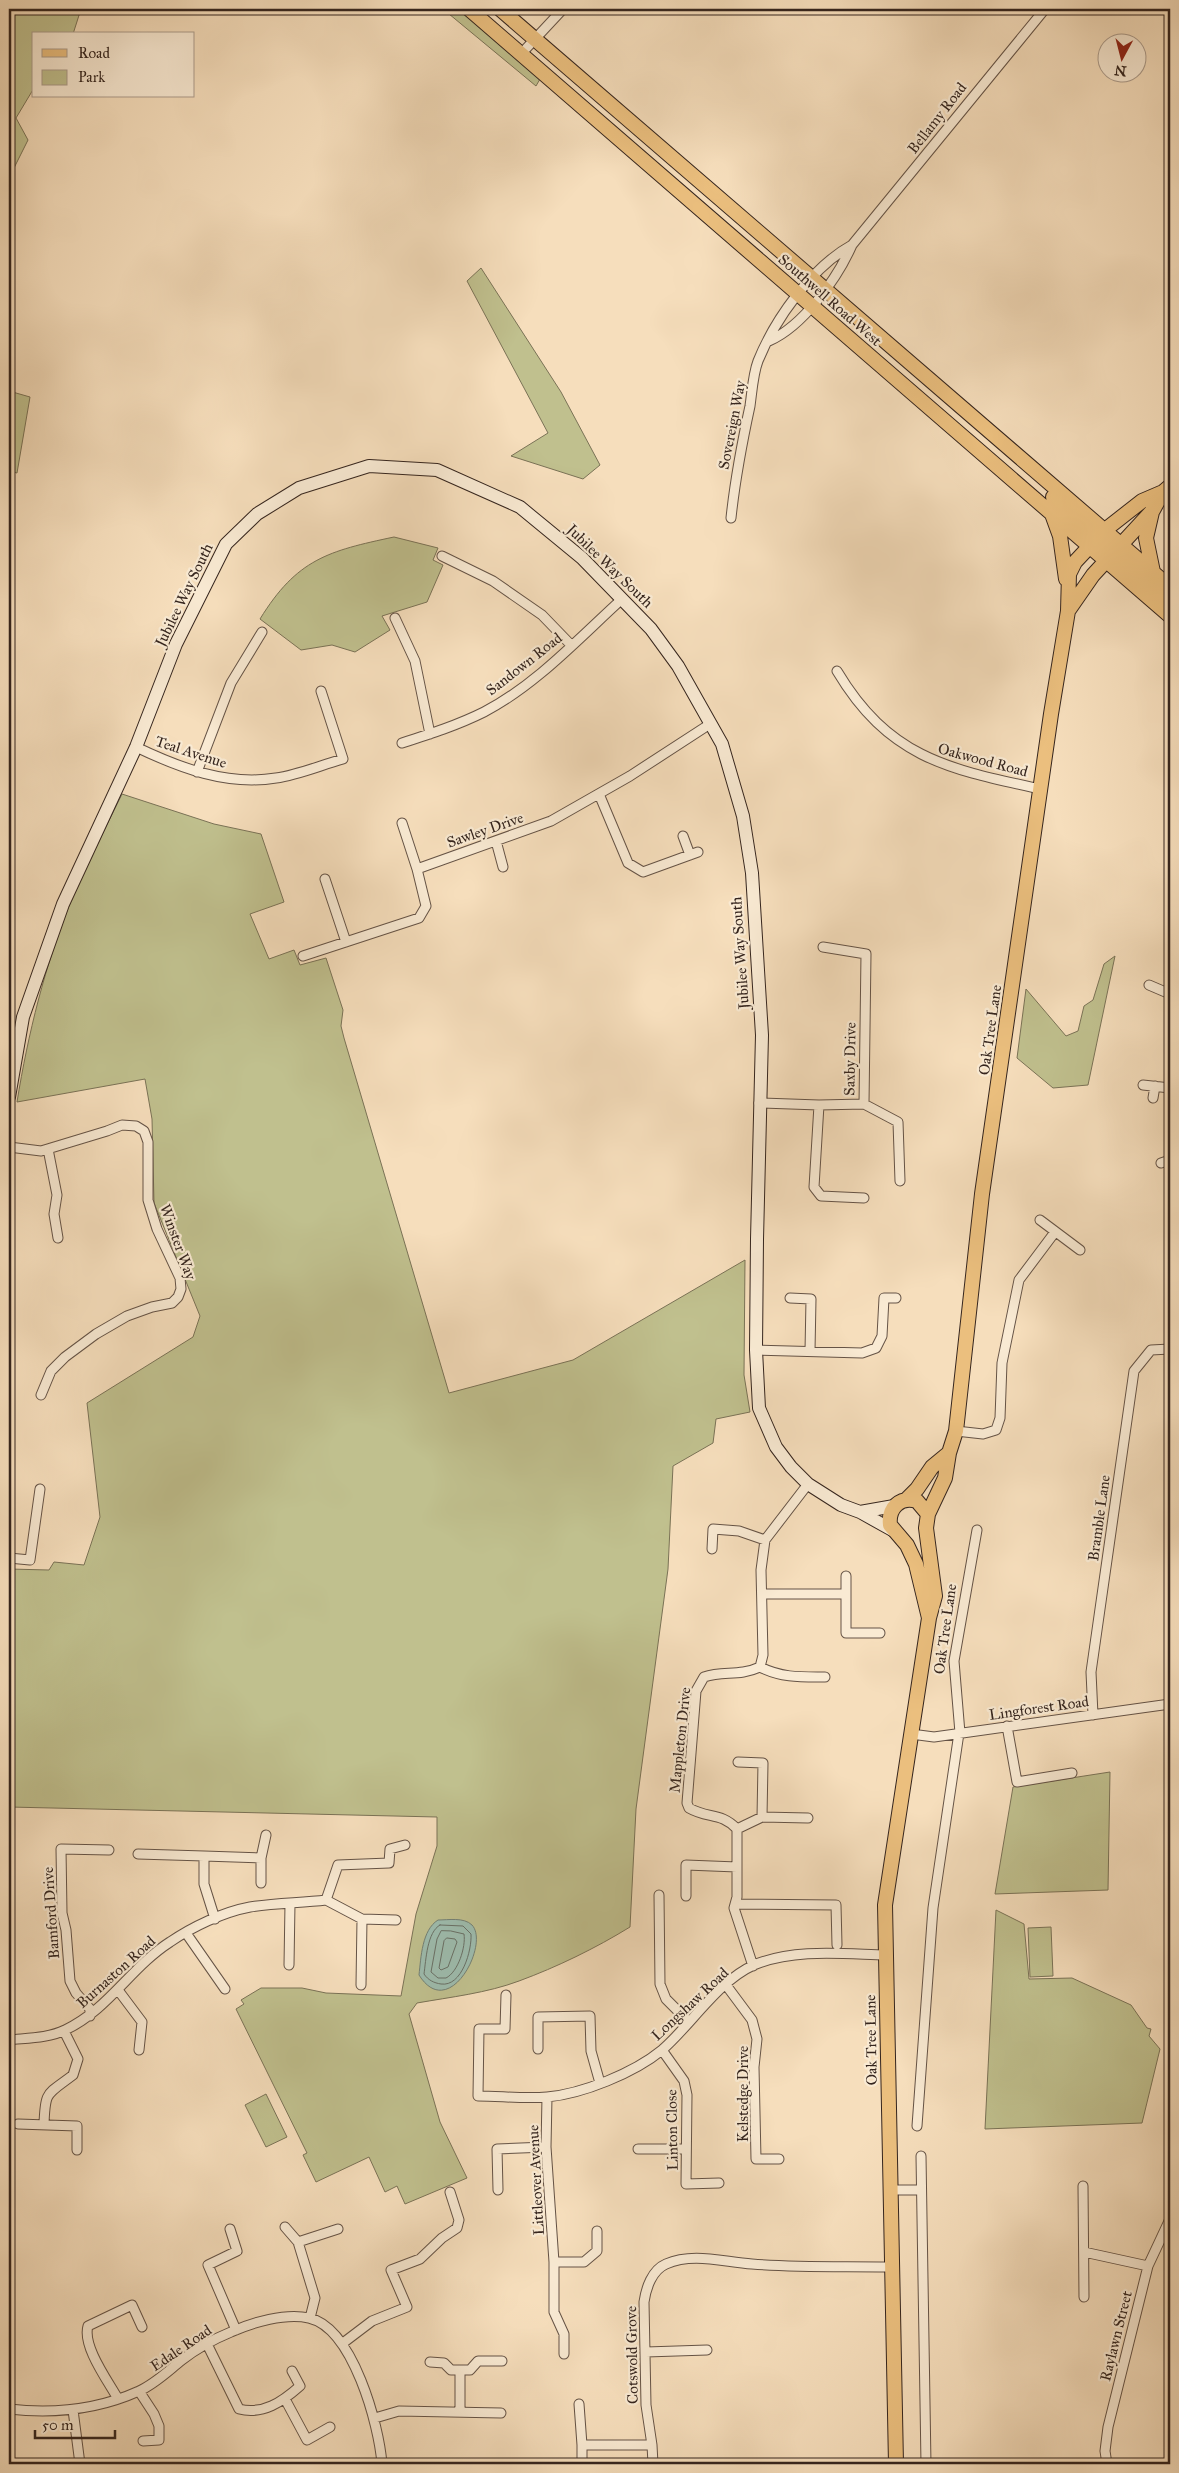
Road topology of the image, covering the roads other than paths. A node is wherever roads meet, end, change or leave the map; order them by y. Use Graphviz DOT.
graph roads {
  1 [pos="469,9"];
  2 [pos="500,9"];
  3 [pos="563,9"];
  4 [pos="1045,9"];
  5 [pos="536,40"];
  6 [pos="522,54"];
  7 [pos="852,245"];
  8 [pos="812,278"];
  9 [pos="826,289"];
  10 [pos="798,295"];
  11 [pos="811,306"];
  12 [pos="769,341"];
  13 [pos="1166,489"];
  14 [pos="1152,510"];
  15 [pos="1052,514"];
  16 [pos="731,518"];
  17 [pos="1097,538"];
  18 [pos="1113,552"];
  19 [pos="442,556"];
  20 [pos="1153,572"];
  21 [pos="1067,585"];
  22 [pos="1170,587"];
  23 [pos="622,599"];
  24 [pos="1170,606"];
  25 [pos="1068,611"];
  26 [pos="1170,616"];
  27 [pos="395,618"];
  28 [pos="262,632"];
  29 [pos="571,645"];
  30 [pos="837,671"];
  31 [pos="321,690"];
  32 [pos="710,724"];
  33 [pos="430,734"];
  34 [pos="402,743"];
  35 [pos="136,747"];
  36 [pos="197,772"];
  37 [pos="1040,789"];
  38 [pos="599,794"];
  39 [pos="402,823"];
  40 [pos="683,836"];
  41 [pos="496,841"];
  42 [pos="503,867"];
  43 [pos="417,869"];
  44 [pos="325,879"];
  45 [pos="346,942"];
  46 [pos="823,947"];
  47 [pos="303,956"];
  48 [pos="1149,986"];
  49 [pos="1170,994"];
  50 [pos="1144,1085"];
  51 [pos="1155,1086"];
  52 [pos="1170,1088"];
  53 [pos="9,1098"];
  54 [pos="1153,1098"];
  55 [pos="759,1103"];
  56 [pos="864,1104"];
  57 [pos="820,1105"];
  58 [pos="9,1147"];
  59 [pos="48,1149"];
  60 [pos="1170,1160"];
  61 [pos="1161,1163"];
  62 [pos="900,1181"];
  63 [pos="864,1198"];
  64 [pos="1040,1220"];
  65 [pos="1055,1232"];
  66 [pos="58,1238"];
  67 [pos="1080,1250"];
  68 [pos="790,1298"];
  69 [pos="896,1298"];
  70 [pos="1170,1348"];
  71 [pos="756,1350"];
  72 [pos="810,1351"];
  73 [pos="41,1395"];
  74 [pos="956,1431"];
  75 [pos="948,1453"];
  76 [pos="808,1484"];
  77 [pos="40,1489"];
  78 [pos="900,1503"];
  79 [pos="860,1512"];
  80 [pos="928,1514"];
  81 [pos="926,1528"];
  82 [pos="976,1530"];
  83 [pos="896,1534"];
  84 [pos="765,1540"];
  85 [pos="712,1549"];
  86 [pos="9,1558"];
  87 [pos="846,1576"];
  88 [pos="762,1594"];
  89 [pos="846,1594"];
  90 [pos="929,1618"];
  91 [pos="880,1633"];
  92 [pos="760,1667"];
  93 [pos="825,1677"];
  94 [pos="1170,1704"];
  95 [pos="1093,1715"];
  96 [pos="1007,1726"];
  97 [pos="960,1733"];
  98 [pos="911,1734"];
  99 [pos="738,1762"];
  100 [pos="1072,1773"];
  101 [pos="762,1818"];
  102 [pos="808,1818"];
  103 [pos="737,1829"];
  104 [pos="266,1836"];
  105 [pos="406,1845"];
  106 [pos="109,1850"];
  107 [pos="138,1854"];
  108 [pos="204,1856"];
  109 [pos="261,1858"];
  110 [pos="737,1867"];
  111 [pos="261,1884"];
  112 [pos="660,1895"];
  113 [pos="686,1896"];
  114 [pos="326,1900"];
  115 [pos="290,1904"];
  116 [pos="736,1904"];
  117 [pos="215,1919"];
  118 [pos="362,1919"];
  119 [pos="396,1920"];
  120 [pos="186,1933"];
  121 [pos="837,1945"];
  122 [pos="886,1955"];
  123 [pos="289,1965"];
  124 [pos="754,1966"];
  125 [pos="361,1985"];
  126 [pos="726,1985"];
  127 [pos="225,1989"];
  128 [pos="118,1990"];
  129 [pos="506,1995"];
  130 [pos="90,2016"];
  131 [pos="688,2021"];
  132 [pos="64,2031"];
  133 [pos="9,2040"];
  134 [pos="538,2049"];
  135 [pos="139,2050"];
  136 [pos="662,2050"];
  137 [pos="600,2083"];
  138 [pos="547,2097"];
  139 [pos="18,2124"];
  140 [pos="44,2125"];
  141 [pos="917,2126"];
  142 [pos="546,2147"];
  143 [pos="638,2149"];
  144 [pos="685,2149"];
  145 [pos="77,2150"];
  146 [pos="921,2156"];
  147 [pos="779,2159"];
  148 [pos="719,2183"];
  149 [pos="1083,2186"];
  150 [pos="498,2190"];
  151 [pos="892,2190"];
  152 [pos="921,2190"];
  153 [pos="450,2192"];
  154 [pos="1170,2219"];
  155 [pos="286,2228"];
  156 [pos="230,2229"];
  157 [pos="338,2229"];
  158 [pos="597,2231"];
  159 [pos="298,2242"];
  160 [pos="1084,2252"];
  161 [pos="554,2262"];
  162 [pos="1148,2266"];
  163 [pos="894,2267"];
  164 [pos="1084,2297"];
  165 [pos="310,2318"];
  166 [pos="142,2327"];
  167 [pos="236,2330"];
  168 [pos="343,2343"];
  169 [pos="207,2344"];
  170 [pos="707,2350"];
  171 [pos="646,2352"];
  172 [pos="564,2354"];
  173 [pos="502,2361"];
  174 [pos="430,2362"];
  175 [pos="460,2370"];
  176 [pos="292,2371"];
  177 [pos="139,2391"];
  178 [pos="118,2399"];
  179 [pos="285,2399"];
  180 [pos="579,2404"];
  181 [pos="9,2409"];
  182 [pos="73,2410"];
  183 [pos="460,2412"];
  184 [pos="501,2413"];
  185 [pos="374,2418"];
  186 [pos="330,2427"];
  187 [pos="143,2442"];
  188 [pos="582,2445"];
  189 [pos="652,2445"];
  190 [pos="80,2464"];
  191 [pos="382,2464"];
  192 [pos="582,2464"];
  193 [pos="653,2464"];
  194 [pos="896,2464"];
  195 [pos="926,2464"];
  196 [pos="1107,2464"];
  1 -- 6 [label="main road, Southwell Road West"];
  2 -- 5 [label="main road, Southwell Road West"];
  3 -- 5 [label="street"];
  4 -- 7 [label="street, Bellamy Road"];
  5 -- 6 [label="street"];
  5 -- 8 [label="main road, Southwell Road West"];
  6 -- 10 [label="main road, Southwell Road West"];
  7 -- 8 [label="street, Bellamy Road"];
  7 -- 9 [label="street, Bellamy Road"];
  8 -- 9 [label="main road, Southwell Road West"];
  8 -- 10 [label="street, Bellamy Road"];
  9 -- 11 [label="street, Bellamy Road"];
  9 -- 17 [label="main road, Southwell Road West"];
  10 -- 11 [label="main road, Southwell Road West"];
  10 -- 12 [label="street, Sovereign Way"];
  11 -- 12 [label="street"];
  11 -- 15 [label="main road, Southwell Road West"];
  12 -- 16 [label="street, Sovereign Way"];
  13 -- 14 [label="main road"];
  13 -- 17 [label="main road, Oak Tree Lane"];
  14 -- 18 [label="main road, Oak Tree Lane"];
  14 -- 20 [label="main road"];
  15 -- 17 [label="main road, Southwell Road West"];
  15 -- 21 [label="main road"];
  17 -- 18 [label="main road, Southwell Road West"];
  17 -- 18 [label="main road"];
  17 -- 21 [label="main road, Oak Tree Lane"];
  18 -- 20 [label="main road, Southwell Road West"];
  18 -- 24 [label="main road"];
  18 -- 25 [label="main road, Oak Tree Lane"];
  18 -- 26 [label="main road, Southwell Road West"];
  19 -- 29 [label="street"];
  20 -- 22 [label="main road, Southwell Road West"];
  21 -- 25 [label="main road, Oak Tree Lane"];
  23 -- 29 [label="street, Sandown Road"];
  23 -- 32 [label="street, Jubilee Way South"];
  23 -- 35 [label="street, Jubilee Way South"];
  25 -- 37 [label="main road, Oak Tree Lane"];
  27 -- 33 [label="street"];
  28 -- 36 [label="street"];
  29 -- 33 [label="street, Sandown Road"];
  30 -- 37 [label="street, Oakwood Road"];
  31 -- 36 [label="street, Teal Avenue"];
  32 -- 38 [label="street, Sawley Drive"];
  32 -- 55 [label="street, Jubilee Way South"];
  33 -- 34 [label="street, Sandown Road"];
  35 -- 36 [label="street, Teal Avenue"];
  35 -- 53 [label="street, Jubilee Way South"];
  37 -- 74 [label="main road, Oak Tree Lane"];
  38 -- 40 [label="street"];
  38 -- 41 [label="street, Sawley Drive"];
  39 -- 43 [label="street"];
  41 -- 42 [label="street"];
  41 -- 43 [label="street, Sawley Drive"];
  43 -- 45 [label="street"];
  44 -- 45 [label="street"];
  45 -- 47 [label="street"];
  46 -- 56 [label="street, Saxby Drive"];
  48 -- 49 [label="street"];
  50 -- 51 [label="street"];
  51 -- 52 [label="street"];
  51 -- 54 [label="street"];
  55 -- 57 [label="street, Saxby Drive"];
  55 -- 71 [label="street, Jubilee Way South"];
  56 -- 57 [label="street, Saxby Drive"];
  56 -- 62 [label="street"];
  57 -- 63 [label="street"];
  58 -- 59 [label="street, Winster Way"];
  59 -- 66 [label="street"];
  59 -- 73 [label="street, Winster Way"];
  60 -- 61 [label="street"];
  64 -- 65 [label="street"];
  65 -- 67 [label="street"];
  65 -- 74 [label="street"];
  68 -- 72 [label="street"];
  69 -- 72 [label="street"];
  70 -- 95 [label="street, Bramble Lane"];
  71 -- 72 [label="street"];
  71 -- 76 [label="street, Jubilee Way South"];
  74 -- 75 [label="main road, Oak Tree Lane"];
  75 -- 78 [label="main road, Oak Tree Lane"];
  75 -- 80 [label="main road, Oak Tree Lane"];
  76 -- 79 [label="street, Jubilee Way South"];
  76 -- 84 [label="street"];
  77 -- 86 [label="street"];
  78 -- 79 [label="street"];
  78 -- 80 [label="main road"];
  78 -- 83 [label="main road"];
  79 -- 83 [label="street, Jubilee Way South"];
  80 -- 81 [label="main road, Oak Tree Lane"];
  81 -- 83 [label="main road"];
  81 -- 90 [label="main road, Oak Tree Lane"];
  82 -- 97 [label="street, Oak Tree Lane"];
  83 -- 90 [label="main road, Oak Tree Lane"];
  84 -- 85 [label="street"];
  84 -- 88 [label="street"];
  87 -- 89 [label="street"];
  88 -- 89 [label="street"];
  88 -- 92 [label="street"];
  89 -- 91 [label="street"];
  90 -- 98 [label="main road, Oak Tree Lane"];
  92 -- 93 [label="street"];
  92 -- 103 [label="street, Mappleton Drive"];
  94 -- 95 [label="street, Lingforest Road"];
  95 -- 96 [label="street, Lingforest Road"];
  96 -- 97 [label="street, Lingforest Road"];
  96 -- 100 [label="street"];
  97 -- 98 [label="street, Lingforest Road"];
  97 -- 141 [label="street, Oak Tree Lane"];
  98 -- 122 [label="main road, Oak Tree Lane"];
  99 -- 101 [label="street"];
  101 -- 102 [label="street"];
  101 -- 103 [label="street"];
  103 -- 110 [label="street"];
  104 -- 109 [label="street"];
  105 -- 114 [label="street"];
  106 -- 130 [label="street, Bamford Drive"];
  107 -- 108 [label="street"];
  108 -- 109 [label="street"];
  108 -- 117 [label="street"];
  109 -- 111 [label="street"];
  110 -- 113 [label="street"];
  110 -- 116 [label="street"];
  112 -- 131 [label="street"];
  114 -- 115 [label="street, Burnaston Road"];
  114 -- 118 [label="street"];
  115 -- 117 [label="street, Burnaston Road"];
  115 -- 123 [label="street"];
  116 -- 121 [label="street"];
  116 -- 124 [label="street"];
  117 -- 120 [label="street, Burnaston Road"];
  118 -- 119 [label="street"];
  118 -- 125 [label="street"];
  120 -- 127 [label="street"];
  120 -- 128 [label="street, Burnaston Road"];
  122 -- 124 [label="street, Longshaw Road"];
  122 -- 151 [label="main road, Oak Tree Lane"];
  124 -- 126 [label="street, Longshaw Road"];
  126 -- 131 [label="street, Longshaw Road"];
  126 -- 147 [label="street, Kelstedge Drive"];
  128 -- 130 [label="street, Burnaston Road"];
  128 -- 135 [label="street"];
  129 -- 138 [label="street, Longshaw Road"];
  130 -- 132 [label="street, Burnaston Road"];
  131 -- 136 [label="street, Longshaw Road"];
  132 -- 133 [label="street, Burnaston Road"];
  132 -- 140 [label="street"];
  134 -- 137 [label="street"];
  136 -- 137 [label="street, Longshaw Road"];
  136 -- 144 [label="street, Linton Close"];
  137 -- 138 [label="street, Longshaw Road"];
  138 -- 142 [label="street, Littleover Avenue"];
  139 -- 140 [label="street"];
  140 -- 145 [label="street"];
  142 -- 150 [label="street"];
  142 -- 161 [label="street, Littleover Avenue"];
  143 -- 144 [label="street"];
  144 -- 148 [label="street, Linton Close"];
  146 -- 152 [label="street"];
  149 -- 160 [label="street"];
  151 -- 152 [label="street"];
  151 -- 163 [label="main road, Oak Tree Lane"];
  152 -- 195 [label="street"];
  153 -- 168 [label="street"];
  154 -- 162 [label="street, Raylawn Street"];
  155 -- 159 [label="street"];
  156 -- 167 [label="street"];
  157 -- 159 [label="street"];
  158 -- 161 [label="street"];
  159 -- 165 [label="street"];
  160 -- 162 [label="street"];
  160 -- 164 [label="street"];
  161 -- 172 [label="street, Littleover Avenue"];
  162 -- 196 [label="street, Raylawn Street"];
  163 -- 171 [label="street, Cotswold Grove"];
  163 -- 194 [label="main road, Oak Tree Lane"];
  165 -- 167 [label="street, Edale Road"];
  165 -- 168 [label="street"];
  166 -- 178 [label="street"];
  167 -- 169 [label="street, Edale Road"];
  168 -- 185 [label="street"];
  169 -- 177 [label="street, Edale Road"];
  169 -- 179 [label="street"];
  170 -- 171 [label="street"];
  171 -- 189 [label="street, Cotswold Grove"];
  173 -- 175 [label="street"];
  174 -- 175 [label="street"];
  175 -- 183 [label="street"];
  176 -- 179 [label="street"];
  177 -- 178 [label="street, Edale Road"];
  177 -- 187 [label="street"];
  178 -- 182 [label="street, Edale Road"];
  179 -- 186 [label="street"];
  180 -- 188 [label="street"];
  181 -- 182 [label="street, Edale Road"];
  182 -- 190 [label="street"];
  183 -- 184 [label="street"];
  183 -- 185 [label="street"];
  185 -- 191 [label="street"];
  188 -- 189 [label="street"];
  188 -- 192 [label="street"];
  189 -- 193 [label="street, Cotswold Grove"];
}
